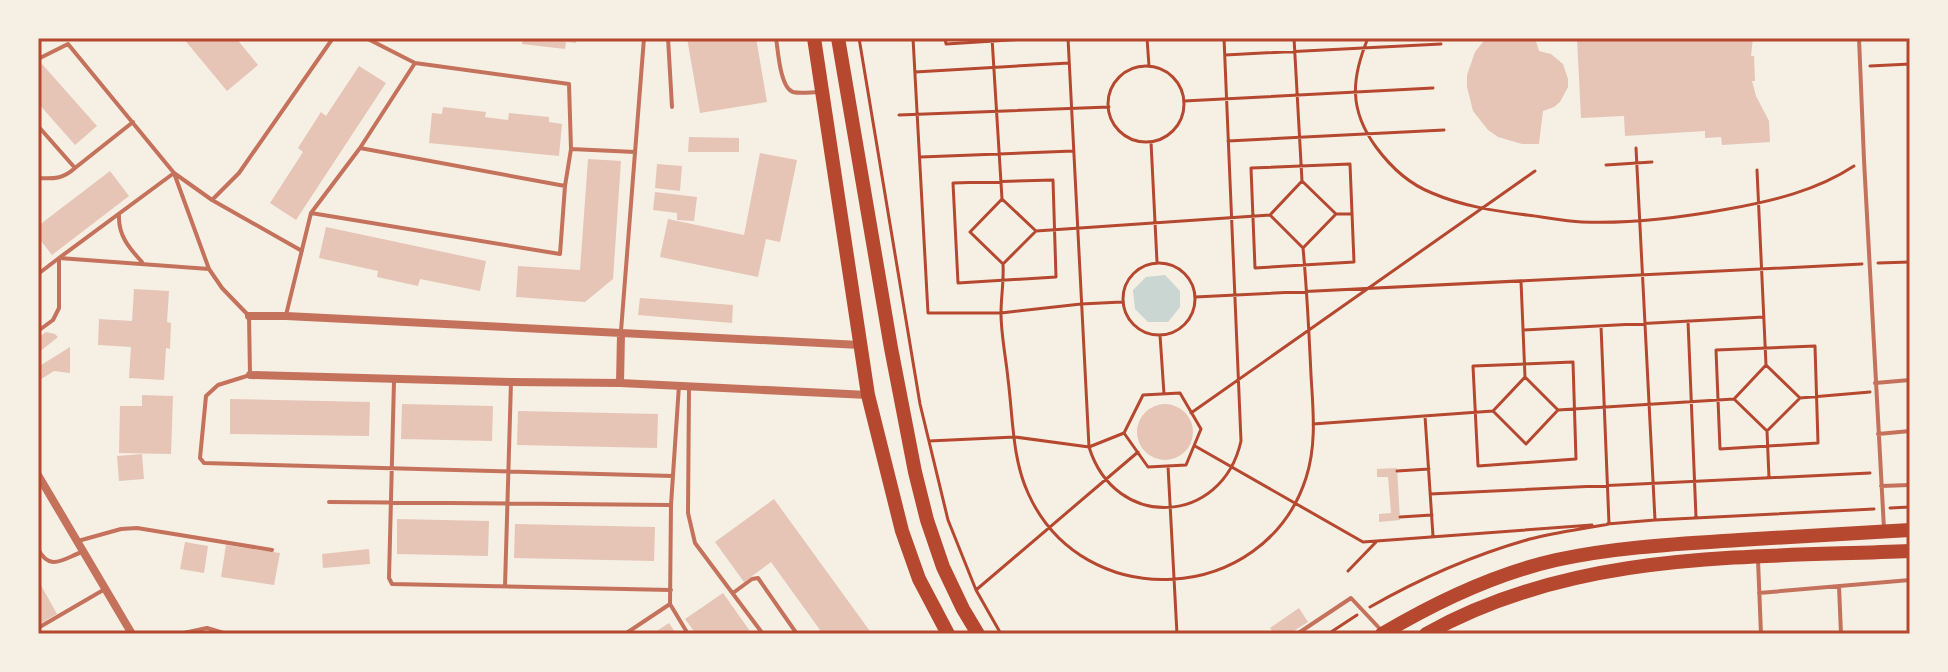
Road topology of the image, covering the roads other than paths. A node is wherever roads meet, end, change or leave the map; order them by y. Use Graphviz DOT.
graph roads {
  1 [pos="63,38"];
  2 [pos="333,38"];
  3 [pos="366,38"];
  4 [pos="644,38"];
  5 [pos="668,38"];
  6 [pos="776,38"];
  7 [pos="814,38"];
  8 [pos="838,38"];
  9 [pos="1859,38"];
  10 [pos="68,44"];
  11 [pos="38,59"];
  12 [pos="415,63"];
  13 [pos="824,92"];
  14 [pos="672,107"];
  15 [pos="133,122"];
  16 [pos="38,126"];
  17 [pos="360,148"];
  18 [pos="571,149"];
  19 [pos="635,152"];
  20 [pos="75,168"];
  21 [pos="174,173"];
  22 [pos="38,178"];
  23 [pos="565,186"];
  24 [pos="212,200"];
  25 [pos="311,213"];
  26 [pos="120,214"];
  27 [pos="302,251"];
  28 [pos="59,258"];
  29 [pos="144,264"];
  30 [pos="209,269"];
  31 [pos="38,274"];
  32 [pos="249,316"];
  33 [pos="286,316"];
  34 [pos="38,331"];
  35 [pos="621,334"];
  36 [pos="860,345"];
  37 [pos="250,375"];
  38 [pos="394,379"];
  39 [pos="1910,380"];
  40 [pos="511,382"];
  41 [pos="620,383"];
  42 [pos="1875,383"];
  43 [pos="679,385"];
  44 [pos="689,386"];
  45 [pos="868,395"];
  46 [pos="1910,431"];
  47 [pos="1878,434"];
  48 [pos="391,469"];
  49 [pos="508,470"];
  50 [pos="38,475"];
  51 [pos="673,476"];
  52 [pos="1910,485"];
  53 [pos="1881,486"];
  54 [pos="329,502"];
  55 [pos="390,503"];
  56 [pos="507,503"];
  57 [pos="671,505"];
  58 [pos="1910,530"];
  59 [pos="1884,531"];
  60 [pos="77,541"];
  61 [pos="38,549"];
  62 [pos="272,550"];
  63 [pos="83,551"];
  64 [pos="1910,551"];
  65 [pos="1758,558"];
  66 [pos="1910,580"];
  67 [pos="505,586"];
  68 [pos="1839,586"];
  69 [pos="105,589"];
  70 [pos="671,590"];
  71 [pos="733,593"];
  72 [pos="1759,593"];
  73 [pos="670,604"];
  74 [pos="38,628"];
  75 [pos="132,634"];
  76 [pos="179,634"];
  77 [pos="227,634"];
  78 [pos="625,634"];
  79 [pos="688,634"];
  80 [pos="763,634"];
  81 [pos="797,634"];
  82 [pos="948,634"];
  83 [pos="978,634"];
  84 [pos="1297,634"];
  85 [pos="1383,634"];
  86 [pos="1426,634"];
  87 [pos="1761,634"];
  88 [pos="1841,634"];
  1 -- 10 [label="lane"];
  2 -- 24 [label="lane"];
  3 -- 12 [label="lane"];
  4 -- 19 [label="lane"];
  5 -- 14 [label="lane"];
  6 -- 13 [label="lane"];
  7 -- 13 [label="main road"];
  8 -- 83 [label="main road"];
  9 -- 42 [label="lane"];
  10 -- 11 [label="lane"];
  10 -- 15 [label="lane"];
  12 -- 17 [label="lane"];
  12 -- 18 [label="lane"];
  13 -- 36 [label="main road"];
  15 -- 20 [label="lane"];
  15 -- 21 [label="lane"];
  16 -- 20 [label="lane"];
  17 -- 23 [label="lane"];
  17 -- 25 [label="lane"];
  18 -- 19 [label="lane"];
  18 -- 23 [label="lane"];
  19 -- 35 [label="lane"];
  20 -- 22 [label="lane"];
  21 -- 24 [label="lane"];
  21 -- 26 [label="lane"];
  21 -- 30 [label="lane"];
  23 -- 25 [label="lane"];
  24 -- 27 [label="lane"];
  25 -- 27 [label="lane"];
  26 -- 28 [label="lane"];
  26 -- 29 [label="lane"];
  27 -- 33 [label="lane"];
  28 -- 29 [label="lane"];
  28 -- 31 [label="lane"];
  28 -- 34 [label="lane"];
  29 -- 30 [label="lane"];
  30 -- 32 [label="lane"];
  32 -- 33 [label="street"];
  32 -- 37 [label="lane"];
  33 -- 35 [label="street"];
  35 -- 36 [label="street"];
  35 -- 41 [label="street"];
  36 -- 45 [label="main road"];
  37 -- 38 [label="street"];
  37 -- 48 [label="lane"];
  38 -- 40 [label="street"];
  38 -- 48 [label="lane"];
  39 -- 42 [label="lane"];
  40 -- 41 [label="street"];
  40 -- 49 [label="lane"];
  41 -- 43 [label="street"];
  42 -- 47 [label="lane"];
  43 -- 44 [label="street"];
  43 -- 51 [label="lane"];
  44 -- 45 [label="street"];
  44 -- 71 [label="lane"];
  45 -- 82 [label="main road"];
  46 -- 47 [label="lane"];
  47 -- 53 [label="lane"];
  48 -- 49 [label="lane"];
  48 -- 55 [label="lane"];
  49 -- 51 [label="lane"];
  49 -- 56 [label="lane"];
  50 -- 60 [label="street"];
  51 -- 57 [label="lane"];
  52 -- 53 [label="lane"];
  53 -- 59 [label="lane"];
  54 -- 55 [label="lane"];
  55 -- 56 [label="lane"];
  55 -- 67 [label="lane"];
  56 -- 57 [label="lane"];
  56 -- 67 [label="lane"];
  57 -- 70 [label="lane"];
  58 -- 59 [label="main road"];
  59 -- 85 [label="main road"];
  60 -- 62 [label="lane"];
  60 -- 63 [label="street"];
  61 -- 63 [label="lane"];
  63 -- 69 [label="street"];
  64 -- 65 [label="main road"];
  65 -- 72 [label="lane"];
  65 -- 86 [label="main road"];
  66 -- 68 [label="lane"];
  67 -- 70 [label="lane"];
  68 -- 72 [label="lane"];
  68 -- 88 [label="lane"];
  69 -- 74 [label="lane"];
  69 -- 75 [label="street"];
  70 -- 73 [label="lane"];
  71 -- 80 [label="lane"];
  71 -- 81 [label="lane"];
  72 -- 87 [label="lane"];
  73 -- 78 [label="lane"];
  73 -- 79 [label="lane"];
  76 -- 77 [label="lane"];
  84 -- 85 [label="lane"];
}
